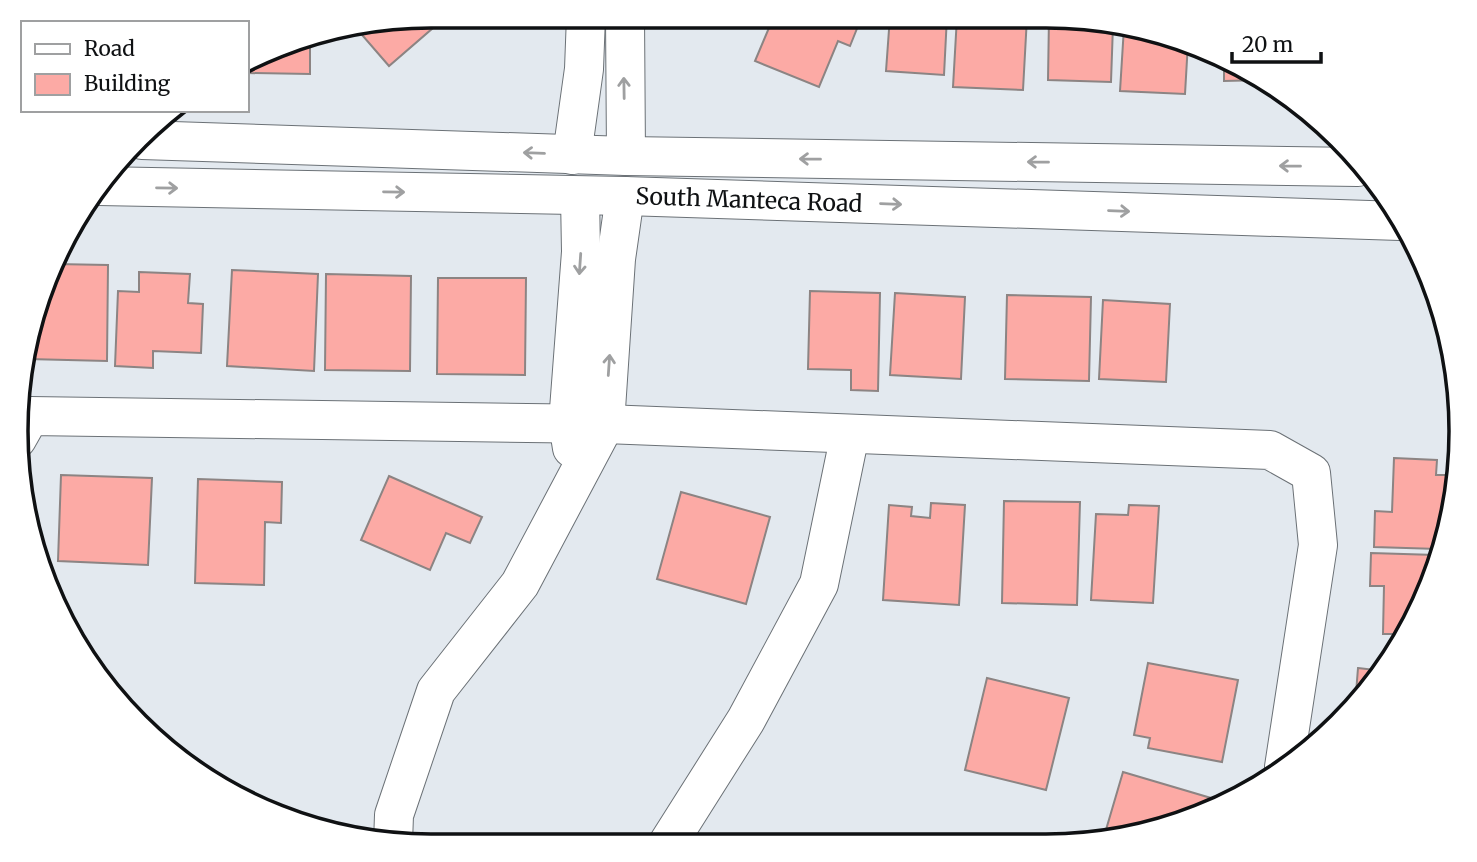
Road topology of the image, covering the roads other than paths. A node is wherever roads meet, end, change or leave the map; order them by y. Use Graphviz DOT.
graph roads {
  1 [pos="586,28"];
  2 [pos="625,28"];
  3 [pos="152,140"];
  4 [pos="572,155"];
  5 [pos="626,156"];
  6 [pos="1351,167"];
  7 [pos="111,186"];
  8 [pos="580,196"];
  9 [pos="625,196"];
  10 [pos="1389,221"];
  11 [pos="29,418"];
  12 [pos="586,424"];
  13 [pos="850,434"];
  14 [pos="1286,755"];
  15 [pos="393,832"];
  16 [pos="674,834"];
  1 -- 4 [label="street"];
  5 -- 2 [label="street, one-way"];
  4 -- 3 [label="street, South Manteca Road, one-way"];
  4 -- 5 [label="street, South Manteca Road"];
  6 -- 5 [label="street, South Manteca Road, one-way"];
  7 -- 8 [label="street, South Manteca Road, one-way"];
  8 -- 9 [label="street, South Manteca Road"];
  8 -- 12 [label="street, one-way"];
  9 -- 10 [label="street, South Manteca Road, one-way"];
  12 -- 9 [label="street, one-way"];
  11 -- 12 [label="street"];
  12 -- 13 [label="street"];
  12 -- 15 [label="street"];
  13 -- 14 [label="street"];
  13 -- 16 [label="street"];
}
